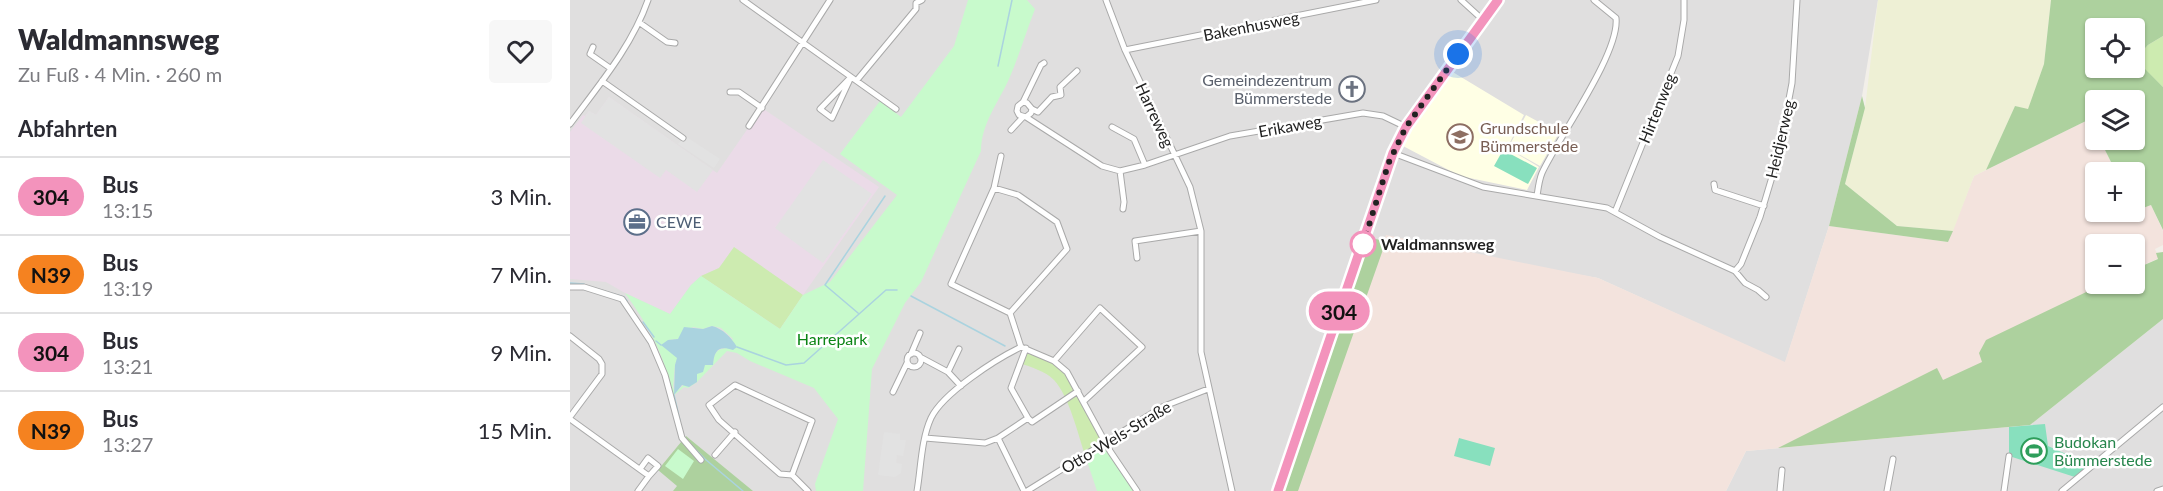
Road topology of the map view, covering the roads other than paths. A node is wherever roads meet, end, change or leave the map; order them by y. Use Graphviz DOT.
graph roads {
  1 [pos="648,0"];
  2 [pos="743,0"];
  3 [pos="830,0"];
  4 [pos="922,0"];
  5 [pos="1106,0"];
  6 [pos="1376,0"];
  7 [pos="1461,0"];
  8 [pos="1497,0"];
  9 [pos="1594,0"];
  10 [pos="1684,0"];
  11 [pos="1797,0"];
  12 [pos="1483,20"];
  13 [pos="640,23"];
  14 [pos="803,42"];
  15 [pos="675,43"];
  16 [pos="593,47"];
  17 [pos="1125,50"];
  18 [pos="1044,63"];
  19 [pos="610,68"];
  20 [pos="1077,71"];
  21 [pos="854,79"];
  22 [pos="602,81"];
  23 [pos="730,93"];
  24 [pos="1023,102"];
  25 [pos="762,108"];
  26 [pos="896,109"];
  27 [pos="1032,109"];
  28 [pos="572,116"];
  29 [pos="1025,117"];
  30 [pos="570,124"];
  31 [pos="749,126"];
  32 [pos="1112,127"];
  33 [pos="1406,127"];
  34 [pos="1011,130"];
  35 [pos="683,138"];
  36 [pos="1393,153"];
  37 [pos="1174,154"];
  38 [pos="1001,156"];
  39 [pos="1145,165"];
  40 [pos="1120,171"];
  41 [pos="1714,184"];
  42 [pos="994,188"];
  43 [pos="1537,196"];
  44 [pos="1764,206"];
  45 [pos="1123,209"];
  46 [pos="1615,212"];
  47 [pos="1201,231"];
  48 [pos="1137,258"];
  49 [pos="1735,271"];
  50 [pos="570,287"];
  51 [pos="1766,297"];
  52 [pos="1010,313"];
  53 [pos="920,333"];
  54 [pos="570,336"];
  55 [pos="1023,348"];
  56 [pos="959,349"];
  57 [pos="911,354"];
  58 [pos="920,357"];
  59 [pos="1054,361"];
  60 [pos="907,363"];
  61 [pos="948,372"];
  62 [pos="961,387"];
  63 [pos="1208,389"];
  64 [pos="1078,391"];
  65 [pos="893,392"];
  66 [pos="1083,401"];
  67 [pos="2163,407"];
  68 [pos="570,418"];
  69 [pos="1028,418"];
  70 [pos="735,432"];
  71 [pos="925,438"];
  72 [pos="998,438"];
  73 [pos="1105,443"];
  74 [pos="715,455"];
  75 [pos="2009,456"];
  76 [pos="1893,459"];
  77 [pos="701,460"];
  78 [pos="640,469"];
  79 [pos="1782,470"];
  80 [pos="792,475"];
  81 [pos="649,476"];
  82 [pos="2163,489"];
  83 [pos="638,491"];
  84 [pos="807,491"];
  85 [pos="917,491"];
  86 [pos="1025,491"];
  87 [pos="1137,491"];
  88 [pos="1232,491"];
  89 [pos="1278,491"];
  90 [pos="1780,491"];
  91 [pos="1887,491"];
  92 [pos="2004,491"];
  93 [pos="2062,491"];
  94 [pos="2157,491"];
  1 -- 13 [label="street"];
  2 -- 14 [label="street"];
  3 -- 14 [label="street"];
  4 -- 21 [label="street"];
  5 -- 17 [label="street, Harreweg"];
  6 -- 17 [label="street, Bakenhusweg"];
  7 -- 12 [label="street"];
  8 -- 12 [label="street"];
  9 -- 43 [label="street"];
  10 -- 46 [label="street, Hirtenweg"];
  11 -- 44 [label="street, Heidjerweg"];
  12 -- 33 [label="street"];
  13 -- 15 [label="street"];
  13 -- 19 [label="street"];
  14 -- 21 [label="street"];
  14 -- 25 [label="street"];
  16 -- 19 [label="street"];
  17 -- 37 [label="street, Harreweg"];
  18 -- 24 [label="street"];
  19 -- 22 [label="street"];
  20 -- 27 [label="street"];
  21 -- 21 [label="street"];
  21 -- 26 [label="street"];
  22 -- 28 [label="street"];
  22 -- 35 [label="street"];
  23 -- 25 [label="street"];
  24 -- 27 [label="street"];
  24 -- 29 [label="street"];
  25 -- 31 [label="street"];
  27 -- 29 [label="street"];
  28 -- 30 [label="street"];
  29 -- 34 [label="street"];
  29 -- 40 [label="street"];
  32 -- 39 [label="street"];
  33 -- 36 [label="street"];
  33 -- 37 [label="street, Erikaweg"];
  36 -- 43 [label="street"];
  36 -- 89 [label="street"];
  37 -- 39 [label="street, Erikaweg"];
  37 -- 47 [label="street, Harreweg"];
  38 -- 42 [label="street"];
  39 -- 40 [label="street, Erikaweg"];
  40 -- 45 [label="street"];
  41 -- 44 [label="street"];
  42 -- 52 [label="street"];
  42 -- 52 [label="street"];
  43 -- 46 [label="street"];
  44 -- 49 [label="street, Heidjerweg"];
  46 -- 49 [label="street"];
  47 -- 48 [label="street"];
  47 -- 63 [label="street, Harreweg"];
  49 -- 51 [label="street"];
  50 -- 77 [label="street"];
  52 -- 55 [label="street"];
  53 -- 57 [label="street"];
  54 -- 68 [label="street"];
  55 -- 59 [label="street"];
  55 -- 62 [label="street"];
  55 -- 69 [label="street"];
  56 -- 61 [label="street"];
  57 -- 58 [label="street"];
  57 -- 60 [label="street"];
  58 -- 60 [label="street"];
  58 -- 61 [label="street"];
  59 -- 64 [label="street"];
  59 -- 66 [label="street"];
  60 -- 65 [label="street"];
  61 -- 62 [label="street"];
  62 -- 71 [label="street"];
  63 -- 73 [label="street, Otto-Wels-Straße"];
  63 -- 88 [label="street, Harreweg"];
  64 -- 66 [label="street"];
  64 -- 69 [label="street"];
  66 -- 73 [label="street"];
  67 -- 93 [label="street"];
  68 -- 78 [label="street"];
  69 -- 72 [label="street"];
  70 -- 74 [label="street"];
  70 -- 80 [label="street"];
  70 -- 80 [label="street"];
  71 -- 72 [label="street"];
  71 -- 85 [label="street"];
  72 -- 86 [label="street"];
  73 -- 86 [label="street, Otto-Wels-Straße"];
  73 -- 87 [label="street"];
  75 -- 92 [label="street"];
  76 -- 91 [label="street"];
  78 -- 81 [label="street"];
  78 -- 81 [label="street"];
  79 -- 90 [label="street"];
  80 -- 84 [label="street"];
  81 -- 83 [label="street"];
  82 -- 94 [label="street"];
}
